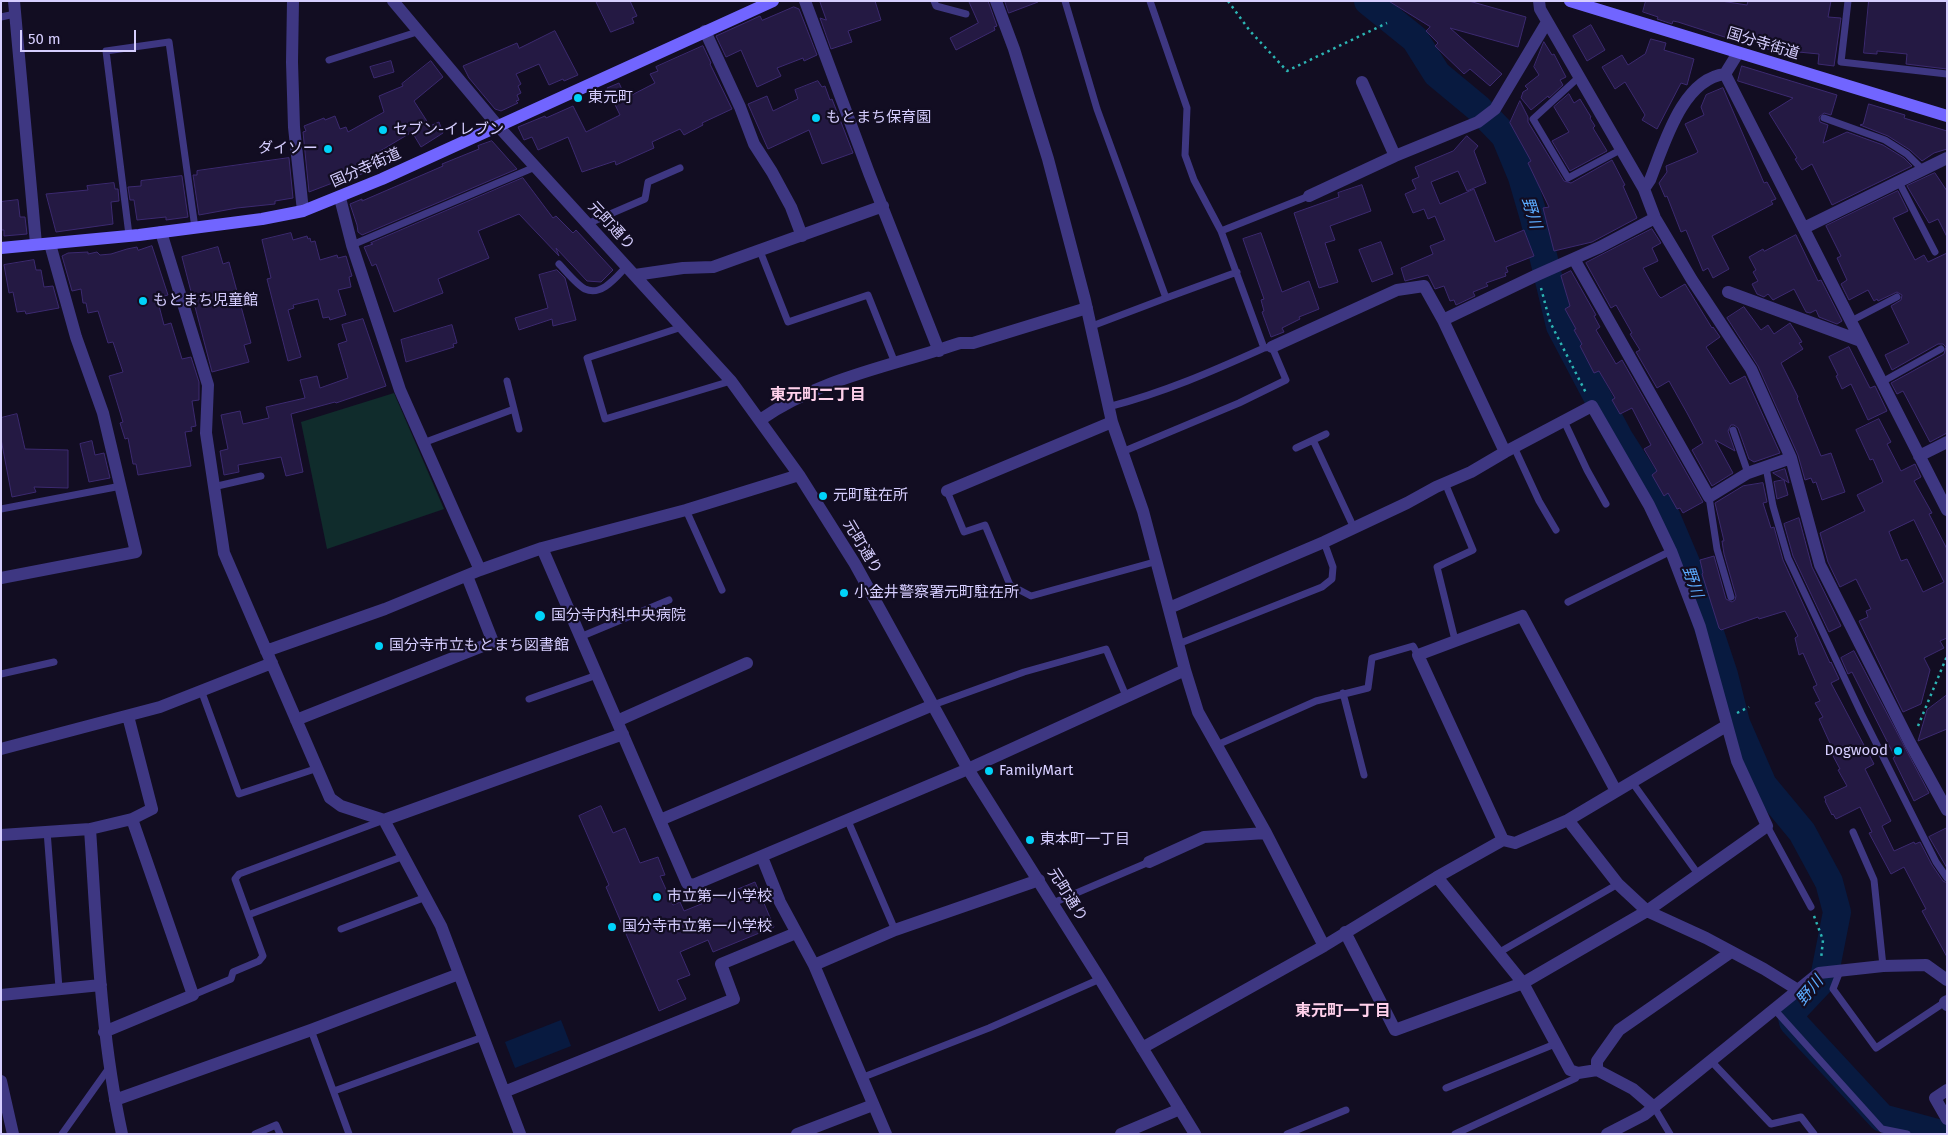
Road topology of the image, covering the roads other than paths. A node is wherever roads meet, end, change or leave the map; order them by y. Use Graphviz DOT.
graph roads {
  1 [pos="14,1"];
  2 [pos="293,1"];
  3 [pos="773,1"];
  4 [pos="805,1"];
  5 [pos="934,1"];
  6 [pos="996,1"];
  7 [pos="1065,1"];
  8 [pos="1150,1"];
  9 [pos="1538,1"];
  10 [pos="1570,1"];
  11 [pos="1848,1"];
  12 [pos="396,2"];
  13 [pos="16,14"];
  14 [pos="966,14"];
  15 [pos="1,17"];
  16 [pos="1547,22"];
  17 [pos="705,31"];
  18 [pos="417,32"];
  19 [pos="1738,54"];
  20 [pos="329,60"];
  21 [pos="1725,74"];
  22 [pos="1947,74"];
  23 [pos="1579,77"];
  24 [pos="1362,82"];
  25 [pos="1947,116"];
  26 [pos="1824,118"];
  27 [pos="498,126"];
  28 [pos="1622,149"];
  29 [pos="1395,156"];
  30 [pos="1947,158"];
  31 [pos="535,167"];
  32 [pos="680,168"];
  33 [pos="1923,170"];
  34 [pos="1899,182"];
  35 [pos="1644,189"];
  36 [pos="1309,196"];
  37 [pos="340,198"];
  38 [pos="883,206"];
  39 [pos="303,211"];
  40 [pos="1655,218"];
  41 [pos="587,224"];
  42 [pos="195,228"];
  43 [pos="1804,228"];
  44 [pos="1221,231"];
  45 [pos="161,232"];
  46 [pos="129,235"];
  47 [pos="802,236"];
  48 [pos="36,244"];
  49 [pos="50,244"];
  50 [pos="352,245"];
  51 [pos="1,248"];
  52 [pos="760,251"];
  53 [pos="1935,252"];
  54 [pos="1574,259"];
  55 [pos="559,264"];
  56 [pos="631,271"];
  57 [pos="1238,272"];
  58 [pos="1728,292"];
  59 [pos="1897,297"];
  60 [pos="1166,298"];
  61 [pos="1087,308"];
  62 [pos="1443,320"];
  63 [pos="1851,321"];
  64 [pos="1092,326"];
  65 [pos="683,327"];
  66 [pos="1861,341"];
  67 [pos="1268,348"];
  68 [pos="1941,349"];
  69 [pos="938,351"];
  70 [pos="895,362"];
  71 [pos="507,381"];
  72 [pos="731,381"];
  73 [pos="1882,382"];
  74 [pos="1108,407"];
  75 [pos="514,409"];
  76 [pos="760,420"];
  77 [pos="1564,421"];
  78 [pos="1112,422"];
  79 [pos="519,429"];
  80 [pos="1733,430"];
  81 [pos="1326,434"];
  82 [pos="1313,440"];
  83 [pos="1947,442"];
  84 [pos="424,443"];
  85 [pos="1296,448"];
  86 [pos="1509,449"];
  87 [pos="1122,452"];
  88 [pos="1919,456"];
  89 [pos="1791,458"];
  90 [pos="1766,467"];
  91 [pos="1748,474"];
  92 [pos="799,475"];
  93 [pos="261,476"];
  94 [pos="1445,483"];
  95 [pos="121,486"];
  96 [pos="213,487"];
  97 [pos="947,492"];
  98 [pos="1709,497"];
  99 [pos="1606,504"];
  100 [pos="1,509"];
  101 [pos="686,510"];
  102 [pos="1947,510"];
  103 [pos="1354,528"];
  104 [pos="1556,530"];
  105 [pos="1324,542"];
  106 [pos="542,548"];
  107 [pos="1671,551"];
  108 [pos="1158,561"];
  109 [pos="480,570"];
  110 [pos="467,576"];
  111 [pos="1,578"];
  112 [pos="722,590"];
  113 [pos="1731,597"];
  114 [pos="669,600"];
  115 [pos="1568,602"];
  116 [pos="1169,608"];
  117 [pos="580,637"];
  118 [pos="1455,640"];
  119 [pos="1178,644"];
  120 [pos="266,651"];
  121 [pos="1418,655"];
  122 [pos="54,662"];
  123 [pos="272,663"];
  124 [pos="747,663"];
  125 [pos="1184,670"];
  126 [pos="1,674"];
  127 [pos="597,675"];
  128 [pos="201,690"];
  129 [pos="1343,692"];
  130 [pos="1126,696"];
  131 [pos="529,699"];
  132 [pos="933,705"];
  133 [pos="128,716"];
  134 [pos="296,720"];
  135 [pos="617,721"];
  136 [pos="1726,726"];
  137 [pos="623,734"];
  138 [pos="1217,745"];
  139 [pos="1,749"];
  140 [pos="318,768"];
  141 [pos="968,769"];
  142 [pos="1364,775"];
  143 [pos="1632,782"];
  144 [pos="1616,791"];
  145 [pos="1947,810"];
  146 [pos="132,819"];
  147 [pos="384,820"];
  148 [pos="660,820"];
  149 [pos="1568,820"];
  150 [pos="848,821"];
  151 [pos="1767,826"];
  152 [pos="90,829"];
  153 [pos="47,831"];
  154 [pos="1852,832"];
  155 [pos="1266,833"];
  156 [pos="1,835"];
  157 [pos="1503,840"];
  158 [pos="404,856"];
  159 [pos="762,857"];
  160 [pos="1149,862"];
  161 [pos="1698,874"];
  162 [pos="1437,877"];
  163 [pos="1947,878"];
  164 [pos="1039,880"];
  165 [pos="1618,884"];
  166 [pos="426,898"];
  167 [pos="1053,903"];
  168 [pos="1811,907"];
  169 [pos="1647,911"];
  170 [pos="248,915"];
  171 [pos="341,929"];
  172 [pos="895,930"];
  173 [pos="1345,932"];
  174 [pos="796,934"];
  175 [pos="1324,946"];
  176 [pos="1730,952"];
  177 [pos="1498,953"];
  178 [pos="814,965"];
  179 [pos="1883,966"];
  180 [pos="1828,972"];
  181 [pos="459,974"];
  182 [pos="1100,978"];
  183 [pos="1947,980"];
  184 [pos="1523,984"];
  185 [pos="101,985"];
  186 [pos="59,988"];
  187 [pos="1798,990"];
  188 [pos="1,995"];
  189 [pos="193,995"];
  190 [pos="1946,1003"];
  191 [pos="1774,1010"];
  192 [pos="311,1030"];
  193 [pos="104,1032"];
  194 [pos="483,1037"];
  195 [pos="1554,1044"];
  196 [pos="1142,1048"];
  197 [pos="1711,1061"];
  198 [pos="109,1068"];
  199 [pos="1597,1070"];
  200 [pos="1578,1073"];
  201 [pos="861,1078"];
  202 [pos="1,1080"];
  203 [pos="1446,1088"];
  204 [pos="1947,1090"];
  205 [pos="334,1091"];
  206 [pos="504,1092"];
  207 [pos="115,1100"];
  208 [pos="872,1105"];
  209 [pos="1654,1107"];
  210 [pos="1180,1109"];
  211 [pos="1346,1110"];
  212 [pos="1947,1119"];
  213 [pos="13,1134"];
  214 [pos="62,1134"];
  215 [pos="122,1134"];
  216 [pos="255,1134"];
  217 [pos="280,1134"];
  218 [pos="349,1134"];
  219 [pos="520,1134"];
  220 [pos="797,1134"];
  221 [pos="886,1134"];
  222 [pos="1121,1134"];
  223 [pos="1195,1134"];
  224 [pos="1287,1134"];
  225 [pos="1455,1134"];
  226 [pos="1607,1134"];
  227 [pos="1670,1134"];
  228 [pos="1814,1134"];
  229 [pos="1907,1134"];
  1 -- 13 [label="street"];
  2 -- 39 [label="street"];
  3 -- 17 [label="main road, 国分寺街道"];
  4 -- 38 [label="street"];
  5 -- 14 [label="lane"];
  6 -- 61 [label="street"];
  7 -- 60 [label="lane"];
  8 -- 44 [label="lane"];
  9 -- 16 [label="street"];
  10 -- 19 [label="main road, 国分寺街道"];
  11 -- 22 [label="lane"];
  12 -- 18 [label="street, 元町通り"];
  13 -- 15 [label="lane"];
  13 -- 48 [label="street"];
  16 -- 23 [label="street"];
  16 -- 29 [label="street"];
  17 -- 27 [label="main road, 国分寺街道"];
  17 -- 47 [label="street"];
  18 -- 20 [label="lane"];
  18 -- 27 [label="street, 元町通り"];
  19 -- 21 [label="street"];
  19 -- 25 [label="main road, 国分寺街道"];
  21 -- 35 [label="street"];
  21 -- 43 [label="street"];
  23 -- 28 [label="street"];
  23 -- 28 [label="lane"];
  24 -- 29 [label="street"];
  26 -- 33 [label="lane"];
  27 -- 31 [label="street, 元町通り"];
  27 -- 37 [label="main road, 国分寺街道"];
  28 -- 35 [label="street"];
  29 -- 36 [label="street"];
  30 -- 33 [label="street"];
  31 -- 41 [label="street, 元町通り"];
  31 -- 50 [label="lane"];
  32 -- 41 [label="lane"];
  33 -- 34 [label="street"];
  34 -- 43 [label="street"];
  34 -- 53 [label="lane"];
  35 -- 40 [label="street"];
  36 -- 44 [label="lane"];
  37 -- 39 [label="main road, 国分寺街道"];
  37 -- 50 [label="street"];
  38 -- 47 [label="street"];
  38 -- 69 [label="street"];
  39 -- 42 [label="main road, 国分寺街道"];
  40 -- 54 [label="street"];
  40 -- 89 [label="street"];
  41 -- 56 [label="street, 元町通り"];
  42 -- 45 [label="main road, 国分寺街道"];
  42 -- 46 [label="lane"];
  43 -- 63 [label="street"];
  44 -- 57 [label="lane"];
  45 -- 46 [label="main road, 国分寺街道"];
  45 -- 96 [label="street"];
  46 -- 49 [label="main road, 国分寺街道"];
  47 -- 52 [label="street"];
  48 -- 49 [label="main road, 国分寺街道"];
  48 -- 51 [label="main road, 国分寺街道"];
  49 -- 95 [label="street"];
  50 -- 84 [label="street"];
  52 -- 56 [label="street"];
  52 -- 70 [label="lane"];
  54 -- 62 [label="street"];
  54 -- 98 [label="street"];
  55 -- 56 [label="lane"];
  56 -- 65 [label="street, 元町通り"];
  57 -- 60 [label="lane"];
  57 -- 67 [label="lane"];
  58 -- 66 [label="street"];
  59 -- 63 [label="lane"];
  60 -- 64 [label="lane"];
  61 -- 64 [label="street"];
  61 -- 69 [label="street"];
  62 -- 67 [label="street"];
  62 -- 86 [label="street"];
  63 -- 66 [label="street"];
  64 -- 74 [label="street"];
  65 -- 72 [label="street, 元町通り"];
  65 -- 72 [label="lane"];
  66 -- 73 [label="street"];
  67 -- 74 [label="lane"];
  67 -- 87 [label="lane"];
  68 -- 73 [label="lane"];
  69 -- 70 [label="street"];
  70 -- 76 [label="street"];
  71 -- 75 [label="lane"];
  72 -- 76 [label="street, 元町通り"];
  73 -- 88 [label="street"];
  74 -- 78 [label="street"];
  75 -- 79 [label="lane"];
  75 -- 84 [label="lane"];
  76 -- 92 [label="street, 元町通り"];
  77 -- 86 [label="street"];
  77 -- 99 [label="lane"];
  77 -- 107 [label="street"];
  78 -- 87 [label="street"];
  78 -- 97 [label="street"];
  80 -- 91 [label="lane"];
  81 -- 82 [label="lane"];
  82 -- 85 [label="lane"];
  82 -- 103 [label="lane"];
  83 -- 88 [label="street"];
  84 -- 109 [label="street"];
  86 -- 94 [label="street"];
  86 -- 104 [label="lane"];
  87 -- 108 [label="street"];
  88 -- 102 [label="street"];
  89 -- 90 [label="street"];
  89 -- 145 [label="street"];
  90 -- 91 [label="street"];
  90 -- 163 [label="lane"];
  91 -- 98 [label="street"];
  92 -- 101 [label="street"];
  92 -- 132 [label="street, 元町通り"];
  93 -- 96 [label="lane"];
  94 -- 103 [label="street"];
  94 -- 118 [label="lane"];
  95 -- 100 [label="lane"];
  95 -- 111 [label="street"];
  96 -- 120 [label="street"];
  97 -- 108 [label="lane"];
  98 -- 113 [label="lane"];
  101 -- 106 [label="street"];
  101 -- 112 [label="lane"];
  103 -- 105 [label="street"];
  105 -- 116 [label="street"];
  105 -- 119 [label="lane"];
  106 -- 109 [label="street"];
  106 -- 117 [label="street"];
  107 -- 115 [label="lane"];
  107 -- 136 [label="street"];
  108 -- 116 [label="street"];
  109 -- 110 [label="street"];
  110 -- 120 [label="street"];
  110 -- 134 [label="street"];
  114 -- 117 [label="lane"];
  116 -- 119 [label="street"];
  117 -- 127 [label="street"];
  118 -- 121 [label="street"];
  118 -- 144 [label="street"];
  119 -- 125 [label="street"];
  120 -- 123 [label="street"];
  121 -- 129 [label="lane"];
  121 -- 157 [label="street"];
  122 -- 126 [label="lane"];
  123 -- 128 [label="street"];
  123 -- 134 [label="street"];
  124 -- 135 [label="street"];
  125 -- 130 [label="street"];
  125 -- 138 [label="street"];
  127 -- 131 [label="lane"];
  127 -- 135 [label="street"];
  128 -- 133 [label="street"];
  128 -- 140 [label="lane"];
  129 -- 138 [label="lane"];
  129 -- 142 [label="lane"];
  130 -- 132 [label="lane"];
  130 -- 141 [label="street"];
  132 -- 141 [label="street, 元町通り"];
  132 -- 148 [label="street"];
  133 -- 139 [label="street"];
  133 -- 146 [label="street"];
  134 -- 140 [label="street"];
  135 -- 137 [label="street"];
  136 -- 143 [label="street"];
  136 -- 151 [label="street"];
  137 -- 147 [label="street"];
  137 -- 148 [label="street"];
  138 -- 155 [label="street"];
  140 -- 147 [label="street"];
  141 -- 150 [label="street"];
  141 -- 164 [label="street, 元町通り"];
  143 -- 144 [label="street"];
  143 -- 161 [label="lane"];
  144 -- 149 [label="street"];
  146 -- 152 [label="street"];
  146 -- 189 [label="street"];
  147 -- 158 [label="street"];
  147 -- 170 [label="lane"];
  148 -- 159 [label="street"];
  149 -- 157 [label="street"];
  149 -- 165 [label="street"];
  150 -- 159 [label="street"];
  150 -- 172 [label="lane"];
  151 -- 161 [label="street"];
  151 -- 168 [label="lane"];
  152 -- 153 [label="street"];
  152 -- 185 [label="street"];
  153 -- 156 [label="street"];
  153 -- 186 [label="lane"];
  154 -- 179 [label="lane"];
  155 -- 160 [label="street"];
  155 -- 175 [label="street"];
  157 -- 162 [label="street"];
  158 -- 166 [label="street"];
  158 -- 170 [label="lane"];
  159 -- 174 [label="street"];
  160 -- 167 [label="lane"];
  161 -- 169 [label="street"];
  162 -- 173 [label="street"];
  162 -- 177 [label="street"];
  164 -- 167 [label="street, 元町通り"];
  164 -- 172 [label="street"];
  165 -- 169 [label="street"];
  165 -- 177 [label="lane"];
  166 -- 171 [label="lane"];
  166 -- 181 [label="street"];
  167 -- 182 [label="street, 元町通り"];
  169 -- 176 [label="street"];
  169 -- 184 [label="street"];
  170 -- 189 [label="lane"];
  172 -- 178 [label="street"];
  173 -- 175 [label="street"];
  173 -- 184 [label="street"];
  174 -- 178 [label="street"];
  174 -- 206 [label="street"];
  175 -- 196 [label="street"];
  176 -- 187 [label="street"];
  176 -- 199 [label="street"];
  177 -- 184 [label="street"];
  178 -- 201 [label="street"];
  179 -- 180 [label="street"];
  179 -- 183 [label="street"];
  180 -- 187 [label="street"];
  180 -- 190 [label="lane"];
  181 -- 192 [label="street"];
  181 -- 194 [label="street"];
  182 -- 196 [label="street, 元町通り"];
  182 -- 201 [label="lane"];
  184 -- 195 [label="street"];
  185 -- 186 [label="street"];
  185 -- 193 [label="street"];
  186 -- 188 [label="street"];
  187 -- 191 [label="street"];
  189 -- 193 [label="street"];
  191 -- 197 [label="street"];
  191 -- 229 [label="lane"];
  192 -- 205 [label="lane"];
  192 -- 207 [label="street"];
  193 -- 198 [label="street"];
  194 -- 205 [label="lane"];
  194 -- 206 [label="street"];
  195 -- 200 [label="street"];
  195 -- 203 [label="lane"];
  196 -- 210 [label="street, 元町通り"];
  197 -- 209 [label="street"];
  197 -- 228 [label="lane"];
  198 -- 207 [label="street"];
  198 -- 214 [label="lane"];
  199 -- 200 [label="street"];
  199 -- 209 [label="street"];
  200 -- 225 [label="lane"];
  201 -- 208 [label="street"];
  202 -- 213 [label="street"];
  204 -- 212 [label="street"];
  205 -- 218 [label="lane"];
  206 -- 219 [label="street"];
  207 -- 215 [label="street"];
  208 -- 220 [label="street"];
  208 -- 221 [label="street"];
  209 -- 226 [label="street"];
  209 -- 227 [label="lane"];
  210 -- 222 [label="street"];
  210 -- 223 [label="street, 元町通り"];
  211 -- 224 [label="lane"];
  216 -- 217 [label="lane"];
}
